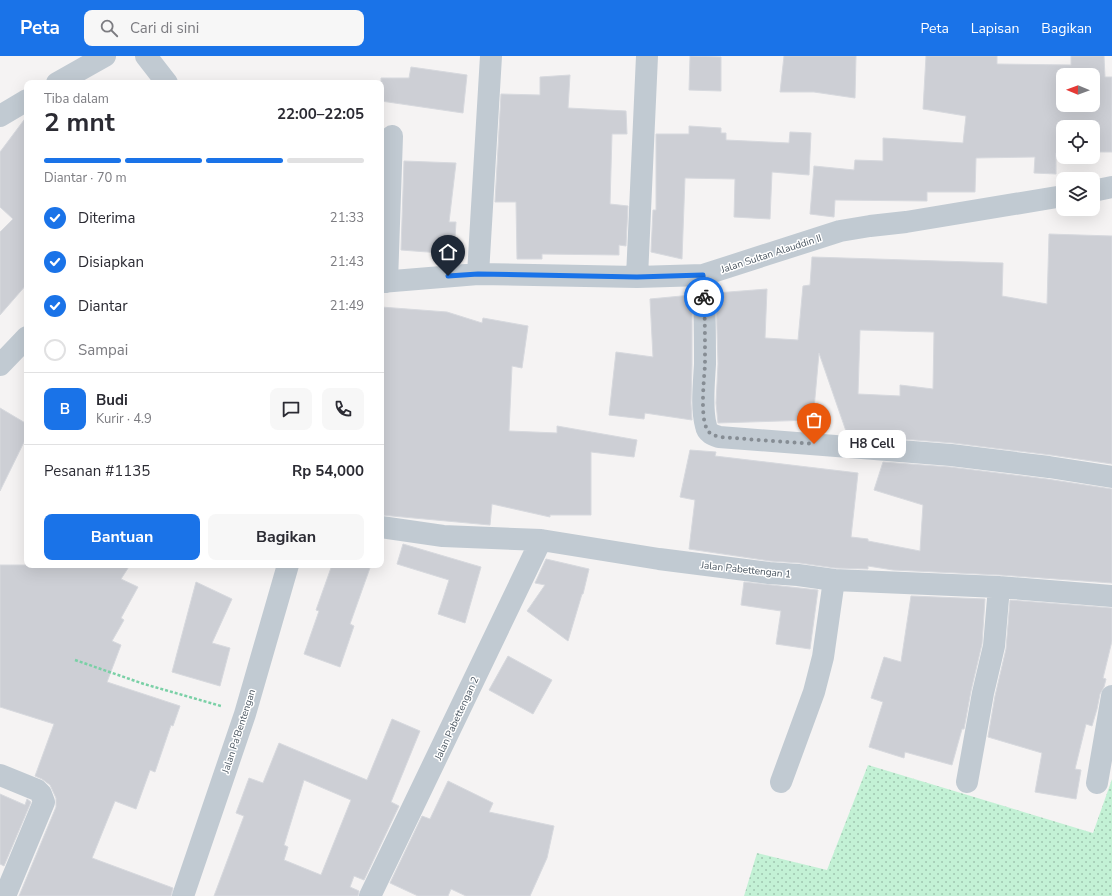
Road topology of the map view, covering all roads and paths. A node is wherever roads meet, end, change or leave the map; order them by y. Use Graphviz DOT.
graph roads {
  1 [pos="105,56"];
  2 [pos="146,56"];
  3 [pos="491,56"];
  4 [pos="647,56"];
  5 [pos="62,80"];
  6 [pos="165,80"];
  7 [pos="24,102"];
  8 [pos="0,116"];
  9 [pos="392,136"];
  10 [pos="1112,187"];
  11 [pos="1100,190"];
  12 [pos="1056,197"];
  13 [pos="478,274"];
  14 [pos="703,275"];
  15 [pos="637,277"];
  16 [pos="384,282"];
  17 [pos="24,340"];
  18 [pos="0,365"];
  19 [pos="1112,477"];
  20 [pos="384,527"];
  21 [pos="540,540"];
  22 [pos="287,568"];
  23 [pos="834,580"];
  24 [pos="999,587"];
  25 [pos="1112,596"];
  26 [pos="75,660"];
  27 [pos="1112,696"];
  28 [pos="245,714"];
  29 [pos="0,775"];
  30 [pos="780,782"];
  31 [pos="966,782"];
  32 [pos="1097,783"];
  33 [pos="5,896"];
  34 [pos="183,896"];
  35 [pos="370,896"];
  1 -- 5 [label="street"];
  2 -- 6 [label="street"];
  3 -- 13 [label="street"];
  4 -- 15 [label="street"];
  7 -- 8 [label="street"];
  9 -- 16 [label="street"];
  10 -- 11 [label="street"];
  12 -- 14 [label="street, Jalan Sultan Alauddin II"];
  13 -- 15 [label="street, Jalan Sultan Alauddin II"];
  13 -- 16 [label="street, Jalan Sultan Alauddin II"];
  14 -- 15 [label="street, Jalan Sultan Alauddin II"];
  14 -- 19 [label="street"];
  17 -- 18 [label="street"];
  20 -- 21 [label="street, Jalan Pabettengan 1"];
  21 -- 23 [label="street, Jalan Pabettengan 1"];
  21 -- 35 [label="street, Jalan Pabettengan 2"];
  22 -- 28 [label="street, Jalan Pa'Bentengan"];
  23 -- 24 [label="street, Jalan Pabettengan 1"];
  23 -- 30 [label="street"];
  24 -- 25 [label="street, Jalan Pabettengan 1"];
  24 -- 31 [label="street"];
  26 -- 28 [label="path"];
  27 -- 32 [label="street"];
  28 -- 34 [label="street, Jalan Pa'Bentengan"];
  29 -- 33 [label="street"];
}
